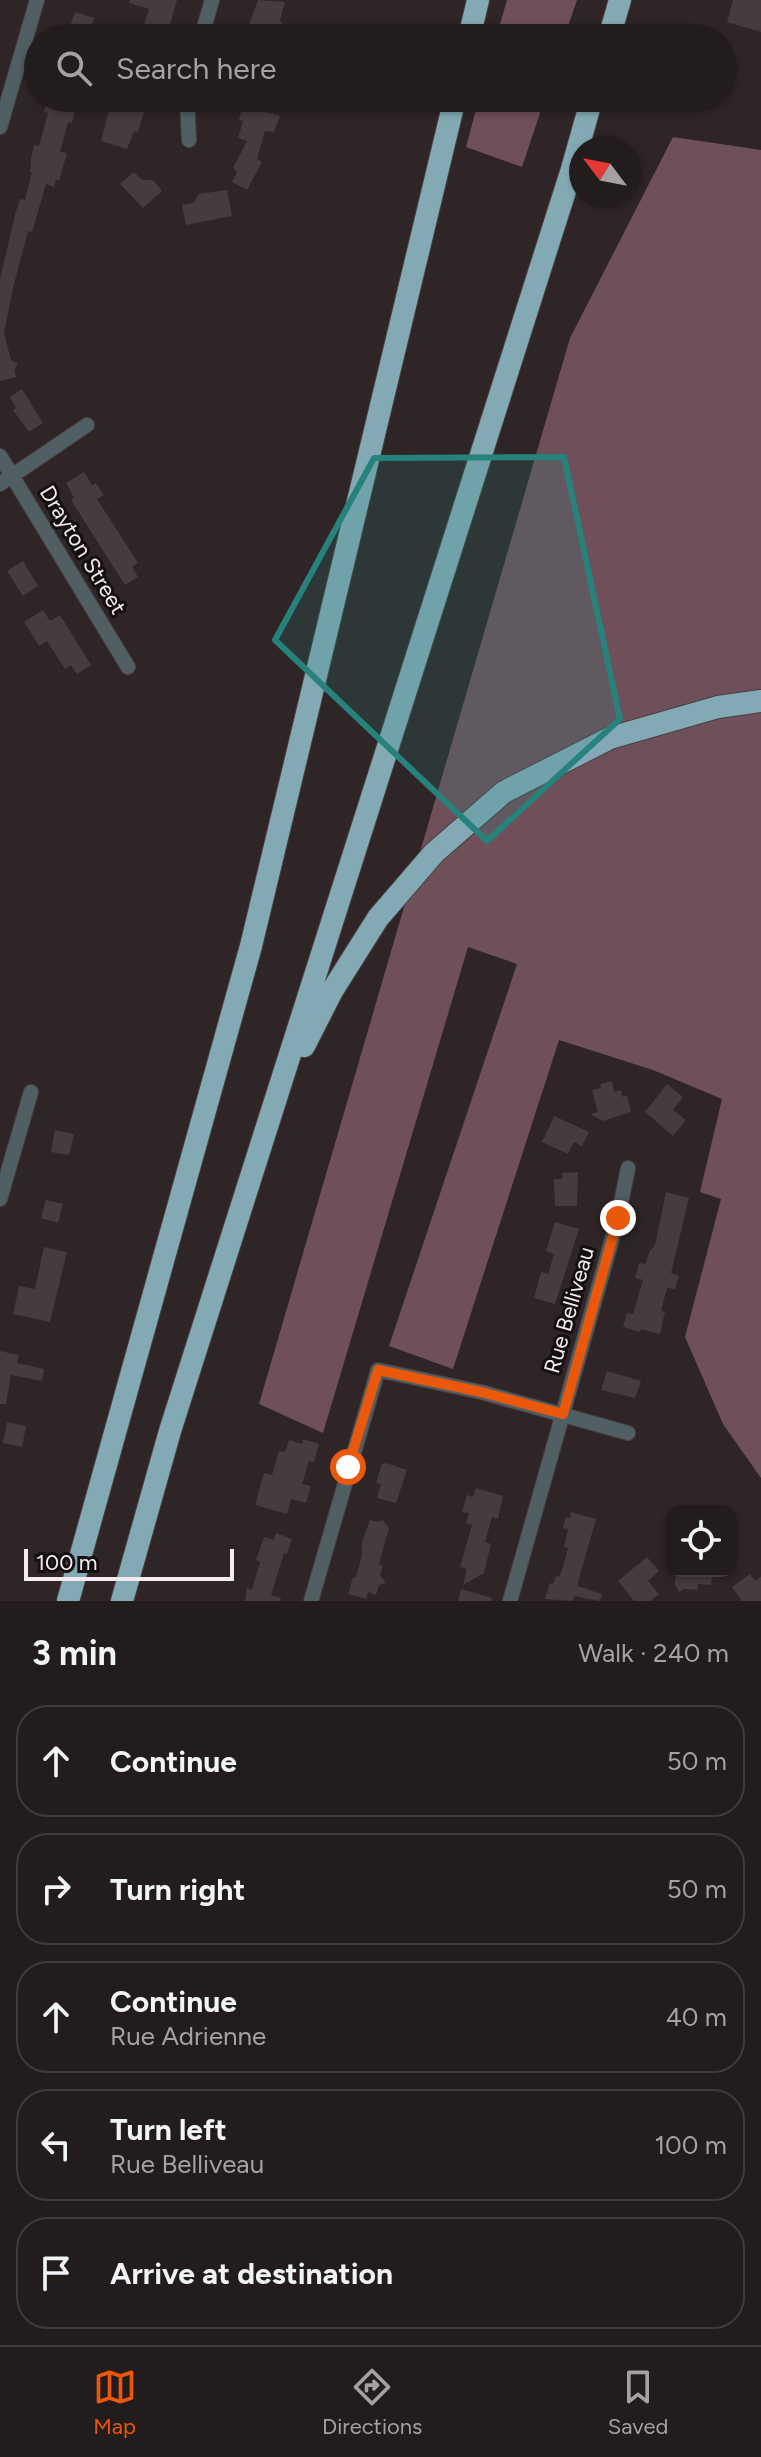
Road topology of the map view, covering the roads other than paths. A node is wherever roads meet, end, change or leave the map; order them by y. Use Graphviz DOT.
graph roads {
  1 [pos="37,0"];
  2 [pos="212,0"];
  3 [pos="478,0"];
  4 [pos="620,0"];
  5 [pos="30,24"];
  6 [pos="205,24"];
  7 [pos="472,24"];
  8 [pos="613,24"];
  9 [pos="24,45"];
  10 [pos="188,112"];
  11 [pos="452,112"];
  12 [pos="588,112"];
  13 [pos="0,127"];
  14 [pos="189,140"];
  15 [pos="87,425"];
  16 [pos="0,456"];
  17 [pos="6,480"];
  18 [pos="128,667"];
  19 [pos="761,701"];
  20 [pos="31,1092"];
  21 [pos="272,1111"];
  22 [pos="628,1168"];
  23 [pos="0,1199"];
  24 [pos="563,1414"];
  25 [pos="628,1433"];
  26 [pos="68,1601"];
  27 [pos="122,1601"];
  28 [pos="311,1601"];
  29 [pos="510,1601"];
  1 -- 5 [label="street"];
  2 -- 6 [label="street"];
  3 -- 7 [label="highway"];
  4 -- 8 [label="highway"];
  9 -- 13 [label="street"];
  10 -- 14 [label="street"];
  11 -- 26 [label="highway"];
  12 -- 21 [label="highway"];
  15 -- 17 [label="street"];
  16 -- 17 [label="street, Drayton Street"];
  17 -- 18 [label="street, Drayton Street"];
  19 -- 21 [label="highway"];
  20 -- 23 [label="street"];
  21 -- 27 [label="highway"];
  22 -- 24 [label="street, Rue Belliveau"];
  24 -- 25 [label="street"];
  24 -- 28 [label="street"];
  24 -- 29 [label="street, Rue Belliveau"];
}
